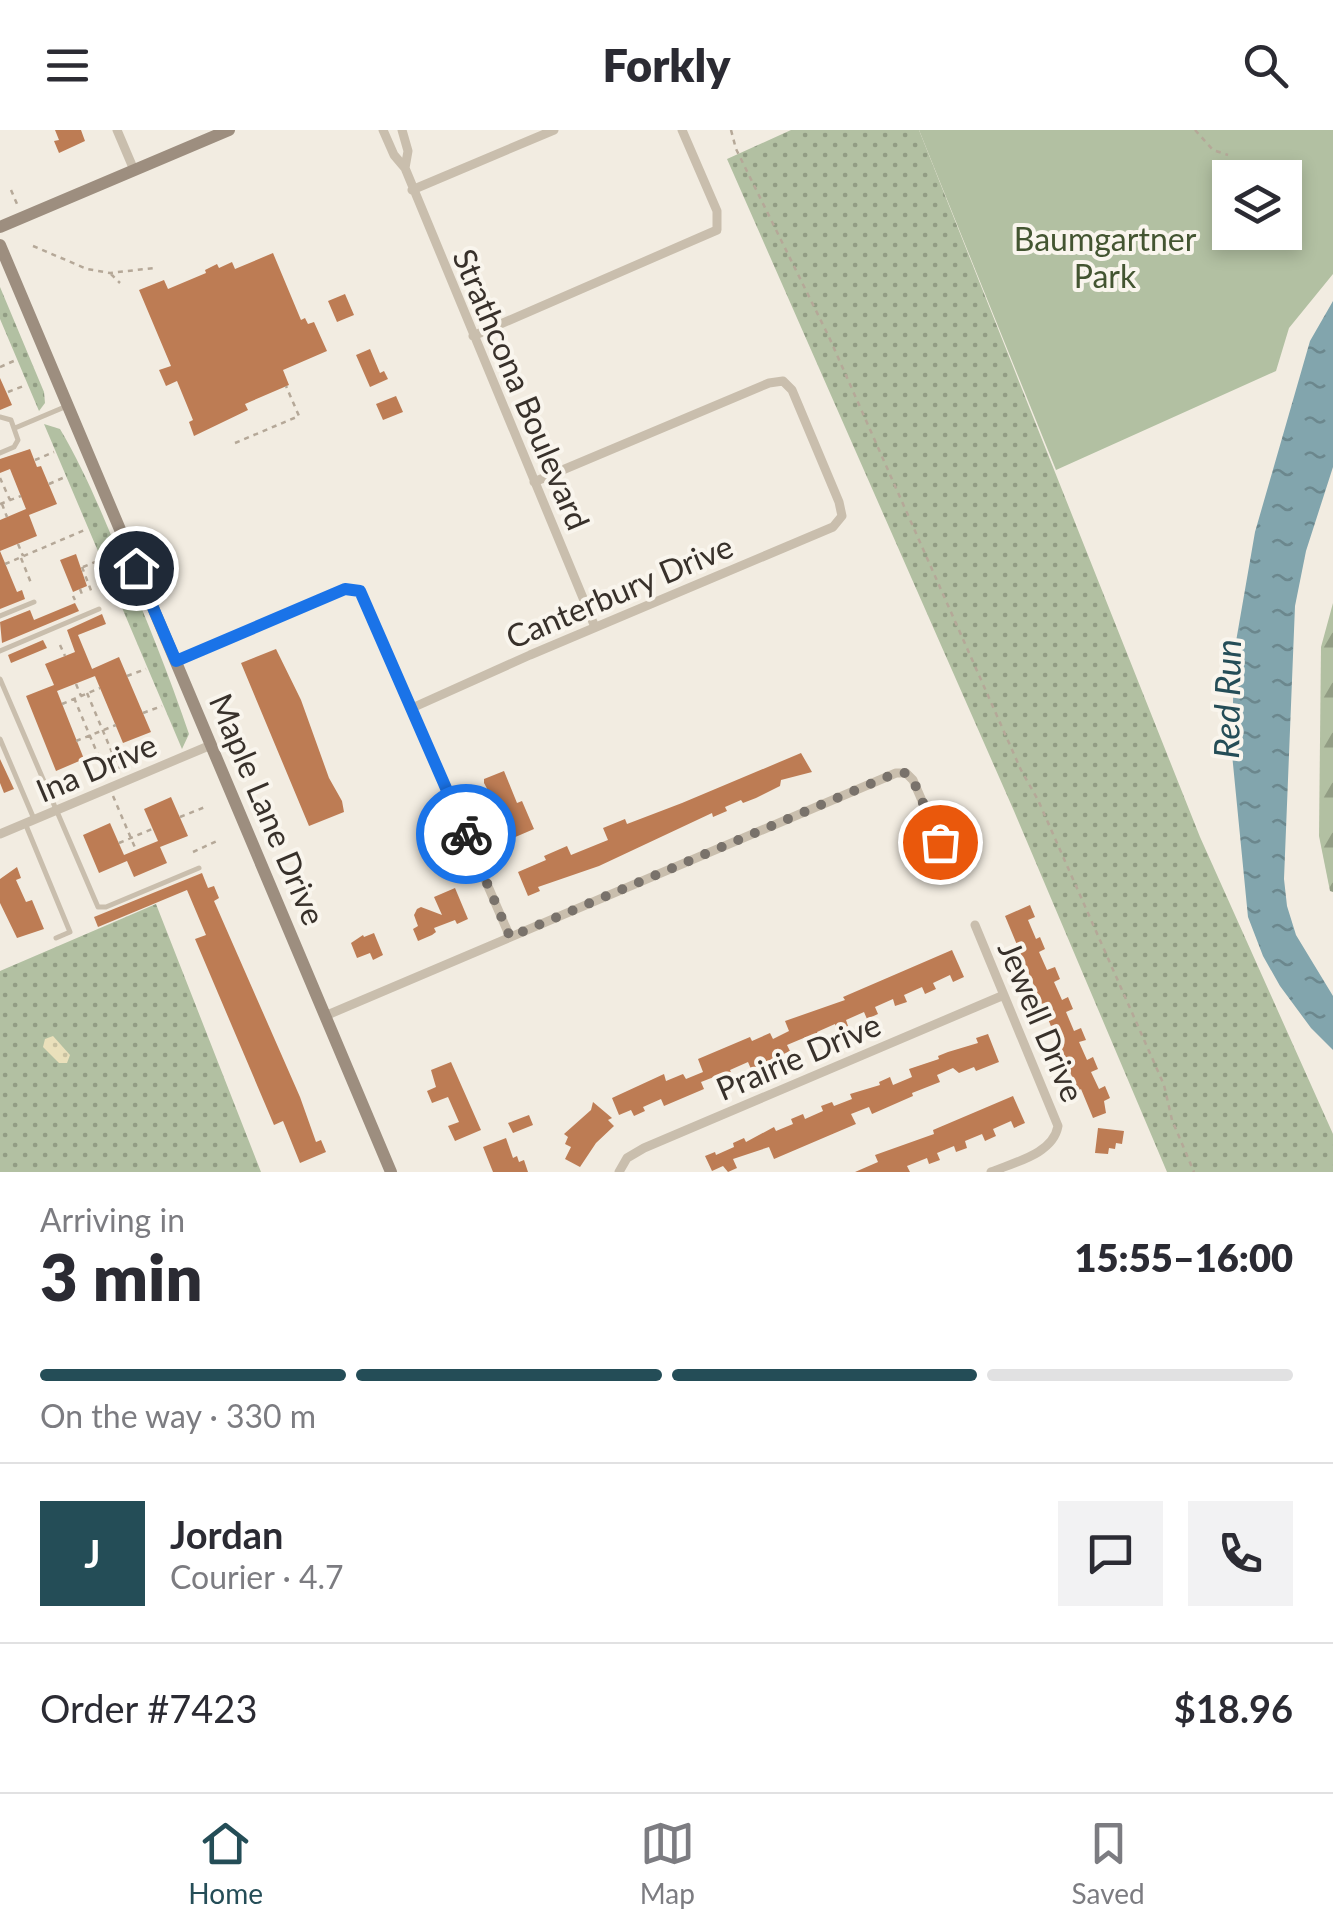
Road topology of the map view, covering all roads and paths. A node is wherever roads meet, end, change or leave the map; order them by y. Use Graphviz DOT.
graph roads {
  1 [pos="117,130"];
  2 [pos="229,130"];
  3 [pos="383,130"];
  4 [pos="402,130"];
  5 [pos="554,130"];
  6 [pos="682,130"];
  7 [pos="731,130"];
  8 [pos="1195,130"];
  9 [pos="1228,155"];
  10 [pos="405,168"];
  11 [pos="134,170"];
  12 [pos="11,190"];
  13 [pos="412,190"];
  14 [pos="17,204"];
  15 [pos="0,227"];
  16 [pos="0,245"];
  17 [pos="33,246"];
  18 [pos="154,268"];
  19 [pos="110,273"];
  20 [pos="120,284"];
  21 [pos="473,336"];
  22 [pos="16,360"];
  23 [pos="0,367"];
  24 [pos="26,385"];
  25 [pos="286,386"];
  26 [pos="8,392"];
  27 [pos="67,406"];
  28 [pos="0,417"];
  29 [pos="15,428"];
  30 [pos="236,442"];
  31 [pos="54,452"];
  32 [pos="0,453"];
  33 [pos="35,460"];
  34 [pos="65,477"];
  35 [pos="0,478"];
  36 [pos="534,482"];
  37 [pos="48,484"];
  38 [pos="21,496"];
  39 [pos="10,500"];
  40 [pos="1,504"];
  41 [pos="7,517"];
  42 [pos="87,529"];
  43 [pos="18,544"];
  44 [pos="22,557"];
  45 [pos="100,560"];
  46 [pos="6,564"];
  47 [pos="32,583"];
  48 [pos="80,589"];
  49 [pos="92,593"];
  50 [pos="83,597"];
  51 [pos="34,602"];
  52 [pos="99,609"];
  53 [pos="0,616"];
  54 [pos="595,627"];
  55 [pos="60,645"];
  56 [pos="0,651"];
  57 [pos="64,656"];
  58 [pos="176,661"];
  59 [pos="146,669"];
  60 [pos="128,676"];
  61 [pos="0,679"];
  62 [pos="76,684"];
  63 [pos="100,688"];
  64 [pos="88,693"];
  65 [pos="81,696"];
  66 [pos="74,698"];
  67 [pos="62,704"];
  68 [pos="162,706"];
  69 [pos="412,708"];
  70 [pos="143,713"];
  71 [pos="116,725"];
  72 [pos="103,730"];
  73 [pos="90,736"];
  74 [pos="0,738"];
  75 [pos="76,741"];
  76 [pos="211,745"];
  77 [pos="119,769"];
  78 [pos="106,774"];
  79 [pos="112,794"];
  80 [pos="205,807"];
  81 [pos="56,811"];
  82 [pos="180,817"];
  83 [pos="29,822"];
  84 [pos="152,829"];
  85 [pos="0,834"];
  86 [pos="131,838"];
  87 [pos="219,840"];
  88 [pos="940,842"];
  89 [pos="119,843"];
  90 [pos="136,850"];
  91 [pos="193,852"];
  92 [pos="199,868"];
  93 [pos="975,925"];
  94 [pos="510,937"];
  95 [pos="56,938"];
  96 [pos="1004,995"];
  97 [pos="325,1016"];
  98 [pos="392,1172"];
  99 [pos="619,1172"];
  100 [pos="991,1172"];
  101 [pos="1194,1172"];
  1 -- 11 [label="street"];
  2 -- 11 [label="street"];
  3 -- 10 [label="street, Strathcona Boulevard"];
  4 -- 10 [label="street, Strathcona Boulevard"];
  5 -- 13 [label="street"];
  6 -- 21 [label="street"];
  7 -- 101 [label="path"];
  8 -- 9 [label="path"];
  10 -- 13 [label="street, Strathcona Boulevard"];
  11 -- 15 [label="street"];
  12 -- 14 [label="path"];
  13 -- 21 [label="street, Strathcona Boulevard"];
  16 -- 27 [label="street, Maple Lane Drive"];
  17 -- 19 [label="path"];
  18 -- 19 [label="path"];
  19 -- 20 [label="path"];
  21 -- 36 [label="street, Strathcona Boulevard"];
  22 -- 23 [label="path"];
  24 -- 26 [label="path"];
  25 -- 30 [label="path"];
  27 -- 29 [label="lane"];
  27 -- 58 [label="street, Maple Lane Drive"];
  28 -- 29 [label="lane"];
  29 -- 32 [label="lane"];
  31 -- 33 [label="path"];
  34 -- 37 [label="path"];
  35 -- 39 [label="path"];
  36 -- 54 [label="street, Strathcona Boulevard"];
  36 -- 54 [label="street, Canterbury Drive"];
  38 -- 39 [label="path"];
  39 -- 40 [label="path"];
  40 -- 41 [label="path"];
  42 -- 44 [label="path"];
  43 -- 44 [label="path"];
  44 -- 46 [label="path"];
  44 -- 47 [label="path"];
  45 -- 49 [label="path"];
  48 -- 50 [label="path"];
  51 -- 53 [label="lane"];
  52 -- 56 [label="lane"];
  54 -- 69 [label="street, Canterbury Drive"];
  55 -- 57 [label="path"];
  58 -- 69 [label="street"];
  58 -- 76 [label="street, Maple Lane Drive"];
  59 -- 60 [label="path"];
  61 -- 81 [label="lane"];
  62 -- 65 [label="path"];
  63 -- 64 [label="path"];
  64 -- 65 [label="path"];
  64 -- 72 [label="path"];
  65 -- 66 [label="path"];
  66 -- 67 [label="path"];
  66 -- 73 [label="path"];
  68 -- 70 [label="path"];
  69 -- 94 [label="street"];
  71 -- 72 [label="path"];
  72 -- 73 [label="path"];
  72 -- 77 [label="path"];
  73 -- 75 [label="path"];
  73 -- 78 [label="path"];
  74 -- 83 [label="lane"];
  76 -- 81 [label="street, Ina Drive"];
  76 -- 97 [label="street, Maple Lane Drive"];
  79 -- 86 [label="path"];
  80 -- 82 [label="path"];
  81 -- 83 [label="street, Ina Drive"];
  81 -- 92 [label="lane"];
  83 -- 85 [label="street, Ina Drive"];
  83 -- 95 [label="lane"];
  84 -- 86 [label="path"];
  86 -- 89 [label="path"];
  86 -- 90 [label="path"];
  87 -- 91 [label="path"];
  88 -- 94 [label="street"];
  93 -- 96 [label="street, Jewell Drive"];
  94 -- 97 [label="street"];
  96 -- 99 [label="street, Prairie Drive"];
  96 -- 100 [label="street, Jewell Drive"];
  97 -- 98 [label="street, Maple Lane Drive"];
}
